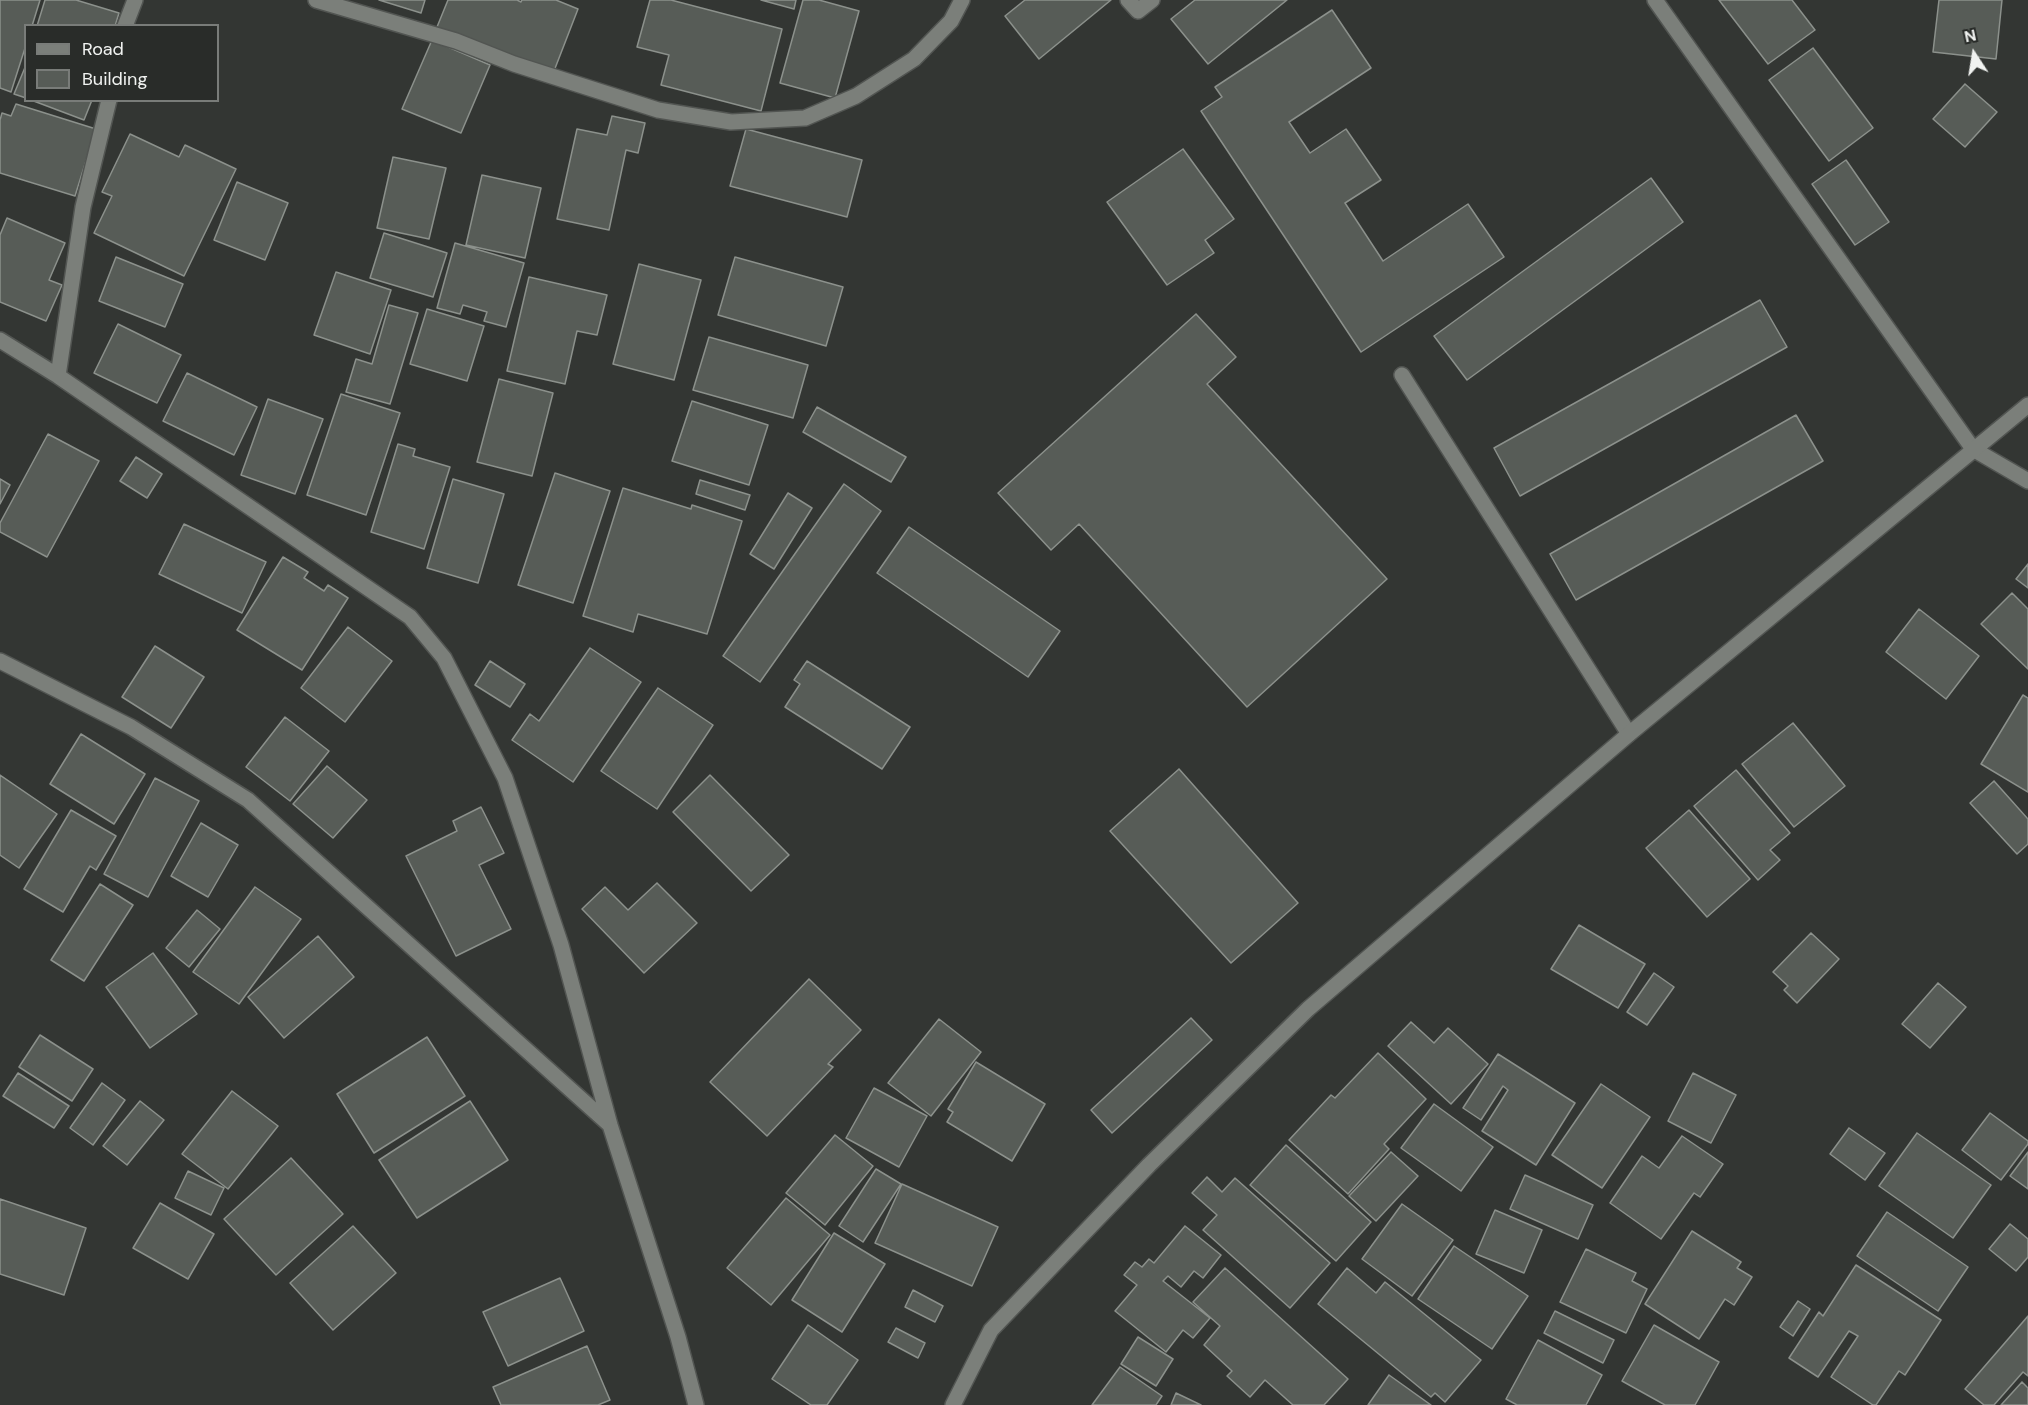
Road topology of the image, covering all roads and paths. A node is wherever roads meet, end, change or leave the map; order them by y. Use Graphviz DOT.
graph roads {
  1 [pos="135,0"];
  2 [pos="316,0"];
  3 [pos="962,0"];
  4 [pos="1128,0"];
  5 [pos="1152,0"];
  6 [pos="1655,0"];
  7 [pos="126,24"];
  8 [pos="109,102"];
  9 [pos="0,340"];
  10 [pos="1402,375"];
  11 [pos="58,376"];
  12 [pos="2028,405"];
  13 [pos="1973,449"];
  14 [pos="2028,481"];
  15 [pos="0,661"];
  16 [pos="1629,734"];
  17 [pos="610,1125"];
  18 [pos="696,1405"];
  19 [pos="953,1405"];
  1 -- 7 [label="street"];
  2 -- 3 [label="street"];
  4 -- 5 [label="street"];
  6 -- 13 [label="street"];
  8 -- 11 [label="street"];
  9 -- 11 [label="street"];
  10 -- 16 [label="street"];
  11 -- 17 [label="street"];
  12 -- 13 [label="street"];
  13 -- 14 [label="street"];
  13 -- 16 [label="street"];
  15 -- 17 [label="street"];
  16 -- 19 [label="street"];
  17 -- 18 [label="street"];
}
